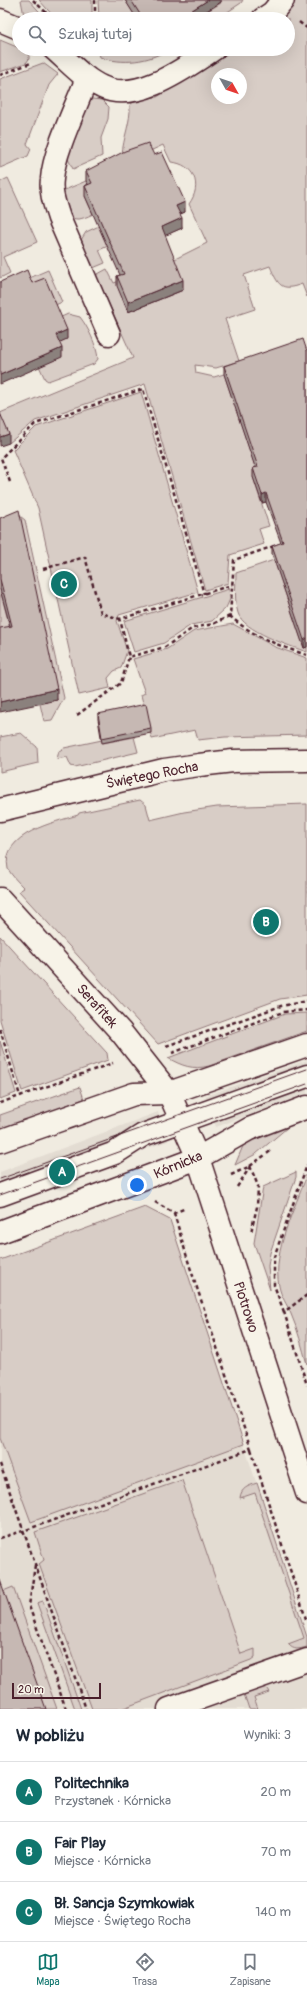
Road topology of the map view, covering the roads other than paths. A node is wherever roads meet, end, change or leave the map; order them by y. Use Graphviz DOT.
graph roads {
  1 [pos="283,0"];
  2 [pos="273,12"];
  3 [pos="0,20"];
  4 [pos="12,25"];
  5 [pos="62,56"];
  6 [pos="203,56"];
  7 [pos="87,78"];
  8 [pos="109,334"];
  9 [pos="307,760"];
  10 [pos="0,810"];
  11 [pos="0,899"];
  12 [pos="307,1045"];
  13 [pos="307,1076"];
  14 [pos="169,1093"];
  15 [pos="307,1107"];
  16 [pos="182,1122"];
  17 [pos="143,1135"];
  18 [pos="0,1141"];
  19 [pos="198,1158"];
  20 [pos="0,1179"];
  21 [pos="0,1195"];
  22 [pos="0,1232"];
  23 [pos="307,1493"];
  24 [pos="307,1660"];
  25 [pos="169,1709"];
  1 -- 2 [label="street"];
  3 -- 4 [label="street"];
  5 -- 7 [label="street"];
  6 -- 7 [label="street"];
  7 -- 8 [label="street"];
  9 -- 10 [label="street, Świętego Rocha"];
  11 -- 14 [label="street, Serafitek"];
  12 -- 14 [label="street"];
  13 -- 16 [label="street"];
  14 -- 16 [label="street, Serafitek"];
  14 -- 18 [label="street"];
  15 -- 19 [label="street, Kórnicka"];
  16 -- 17 [label="street"];
  16 -- 19 [label="street, Piotrowo"];
  17 -- 20 [label="street"];
  17 -- 21 [label="street"];
  19 -- 22 [label="street, Kórnicka"];
  19 -- 23 [label="street, Piotrowo"];
  24 -- 25 [label="street"];
}
